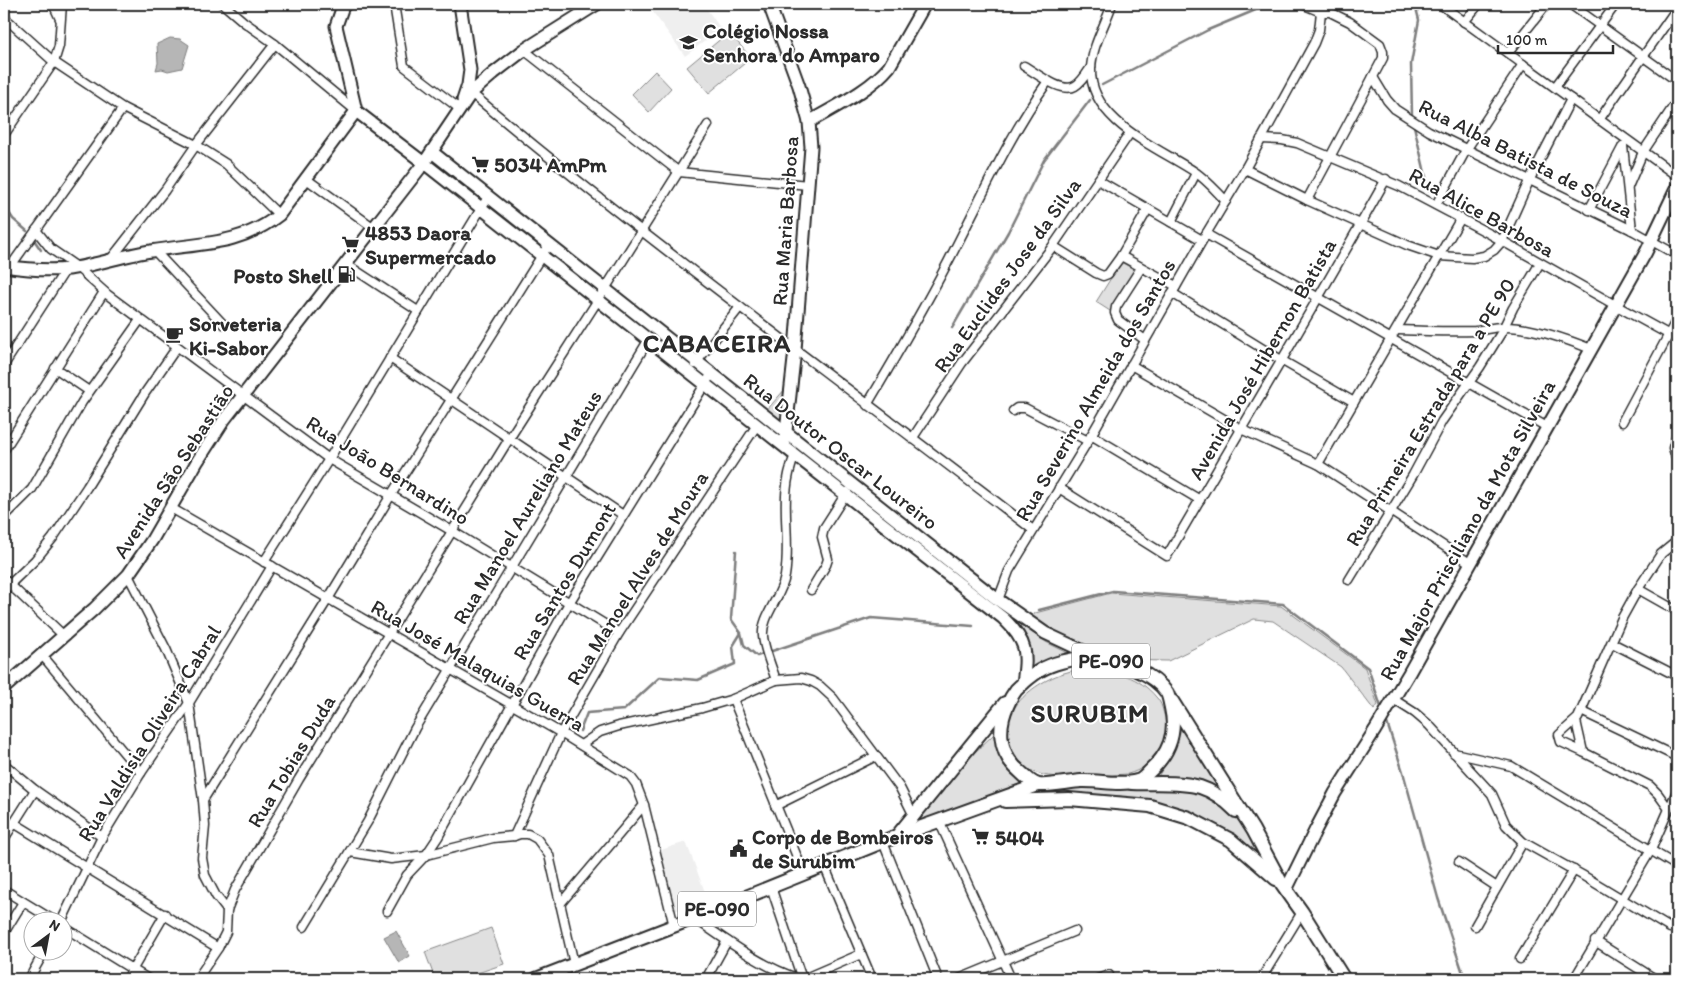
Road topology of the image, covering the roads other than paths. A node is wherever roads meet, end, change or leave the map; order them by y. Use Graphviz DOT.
graph roads {
  1 [pos="53,4"];
  2 [pos="62,4"];
  3 [pos="223,4"];
  4 [pos="346,4"];
  5 [pos="394,4"];
  6 [pos="460,4"];
  7 [pos="597,4"];
  8 [pos="769,4"];
  9 [pos="925,4"];
  10 [pos="1111,4"];
  11 [pos="1120,4"];
  12 [pos="1302,4"];
  13 [pos="1440,4"];
  14 [pos="1479,4"];
  15 [pos="1547,4"];
  16 [pos="1570,4"];
  17 [pos="1616,4"];
  18 [pos="1677,8"];
  19 [pos="1321,12"];
  20 [pos="4,16"];
  21 [pos="60,21"];
  22 [pos="1464,22"];
  23 [pos="1600,26"];
  24 [pos="275,44"];
  25 [pos="524,50"];
  26 [pos="1508,53"];
  27 [pos="1643,56"];
  28 [pos="54,62"];
  29 [pos="1522,64"];
  30 [pos="1024,66"];
  31 [pos="1091,67"];
  32 [pos="1373,77"];
  33 [pos="1048,81"];
  34 [pos="1677,81"];
  35 [pos="1555,87"];
  36 [pos="471,93"];
  37 [pos="1571,99"];
  38 [pos="1677,101"];
  39 [pos="123,108"];
  40 [pos="460,109"];
  41 [pos="356,111"];
  42 [pos="1599,120"];
  43 [pos="809,122"];
  44 [pos="708,125"];
  45 [pos="1130,133"];
  46 [pos="4,135"];
  47 [pos="1261,139"];
  48 [pos="1625,143"];
  49 [pos="196,145"];
  50 [pos="1466,150"];
  51 [pos="432,152"];
  52 [pos="1643,152"];
  53 [pos="1331,157"];
  54 [pos="424,162"];
  55 [pos="1245,169"];
  56 [pos="679,172"];
  57 [pos="1196,173"];
  58 [pos="1677,176"];
  59 [pos="305,178"];
  60 [pos="1098,180"];
  61 [pos="1386,180"];
  62 [pos="1529,181"];
  63 [pos="808,185"];
  64 [pos="1628,187"];
  65 [pos="1677,187"];
  66 [pos="488,197"];
  67 [pos="1307,200"];
  68 [pos="1226,201"];
  69 [pos="1436,205"];
  70 [pos="481,208"];
  71 [pos="1148,209"];
  72 [pos="1588,210"];
  73 [pos="279,216"];
  74 [pos="1461,218"];
  75 [pos="1171,222"];
  76 [pos="1361,224"];
  77 [pos="374,228"];
  78 [pos="36,230"];
  79 [pos="1632,230"];
  80 [pos="641,231"];
  81 [pos="1204,237"];
  82 [pos="1651,240"];
  83 [pos="1502,241"];
  84 [pos="549,244"];
  85 [pos="1053,246"];
  86 [pos="154,250"];
  87 [pos="542,255"];
  88 [pos="1677,255"];
  89 [pos="1121,256"];
  90 [pos="1439,256"];
  91 [pos="110,260"];
  92 [pos="1540,263"];
  93 [pos="346,264"];
  94 [pos="7,266"];
  95 [pos="72,268"];
  96 [pos="1142,268"];
  97 [pos="606,289"];
  98 [pos="1174,290"];
  99 [pos="104,292"];
  100 [pos="1319,298"];
  101 [pos="598,300"];
  102 [pos="1614,305"];
  103 [pos="740,307"];
  104 [pos="418,311"];
  105 [pos="1677,319"];
  106 [pos="140,320"];
  107 [pos="223,324"];
  108 [pos="1504,326"];
  109 [pos="1397,330"];
  110 [pos="1669,334"];
  111 [pos="648,339"];
  112 [pos="1392,339"];
  113 [pos="1677,339"];
  114 [pos="1145,340"];
  115 [pos="177,346"];
  116 [pos="1591,349"];
  117 [pos="795,350"];
  118 [pos="390,358"];
  119 [pos="1281,360"];
  120 [pos="696,361"];
  121 [pos="1131,365"];
  122 [pos="4,366"];
  123 [pos="55,368"];
  124 [pos="690,372"];
  125 [pos="712,373"];
  126 [pos="1469,383"];
  127 [pos="705,384"];
  128 [pos="89,391"];
  129 [pos="243,396"];
  130 [pos="450,399"];
  131 [pos="1354,402"];
  132 [pos="867,405"];
  133 [pos="1012,411"];
  134 [pos="1622,422"];
  135 [pos="757,425"];
  136 [pos="1547,426"];
  137 [pos="1240,429"];
  138 [pos="786,434"];
  139 [pos="1677,434"];
  140 [pos="1089,438"];
  141 [pos="509,439"];
  142 [pos="912,439"];
  143 [pos="784,446"];
  144 [pos="4,450"];
  145 [pos="794,455"];
  146 [pos="329,459"];
  147 [pos="1677,460"];
  148 [pos="1318,464"];
  149 [pos="566,477"];
  150 [pos="852,483"];
  151 [pos="1059,488"];
  152 [pos="390,495"];
  153 [pos="845,495"];
  154 [pos="1200,500"];
  155 [pos="171,508"];
  156 [pos="1391,512"];
  157 [pos="623,515"];
  158 [pos="4,517"];
  159 [pos="1033,530"];
  160 [pos="452,531"];
  161 [pos="1675,545"];
  162 [pos="264,562"];
  163 [pos="1470,564"];
  164 [pos="272,566"];
  165 [pos="511,568"];
  166 [pos="128,575"];
  167 [pos="1350,580"];
  168 [pos="7,581"];
  169 [pos="1638,589"];
  170 [pos="4,590"];
  171 [pos="812,590"];
  172 [pos="328,599"];
  173 [pos="998,600"];
  174 [pos="569,602"];
  175 [pos="1677,611"];
  176 [pos="619,633"];
  177 [pos="390,634"];
  178 [pos="64,636"];
  179 [pos="1612,643"];
  180 [pos="42,655"];
  181 [pos="1094,656"];
  182 [pos="451,669"];
  183 [pos="1677,676"];
  184 [pos="776,680"];
  185 [pos="4,688"];
  186 [pos="1019,688"];
  187 [pos="1168,695"];
  188 [pos="732,699"];
  189 [pos="189,703"];
  190 [pos="1391,703"];
  191 [pos="512,704"];
  192 [pos="1581,711"];
  193 [pos="1576,721"];
  194 [pos="561,733"];
  195 [pos="581,745"];
  196 [pos="1582,752"];
  197 [pos="1454,753"];
  198 [pos="876,756"];
  199 [pos="1677,757"];
  200 [pos="4,764"];
  201 [pos="141,773"];
  202 [pos="1115,783"];
  203 [pos="1038,785"];
  204 [pos="35,790"];
  205 [pos="1677,791"];
  206 [pos="203,800"];
  207 [pos="1675,800"];
  208 [pos="994,801"];
  209 [pos="644,804"];
  210 [pos="775,806"];
  211 [pos="1668,809"];
  212 [pos="913,814"];
  213 [pos="939,821"];
  214 [pos="14,822"];
  215 [pos="1253,830"];
  216 [pos="514,836"];
  217 [pos="897,836"];
  218 [pos="102,838"];
  219 [pos="4,839"];
  220 [pos="883,842"];
  221 [pos="1523,842"];
  222 [pos="1651,850"];
  223 [pos="350,852"];
  224 [pos="426,855"];
  225 [pos="1459,862"];
  226 [pos="824,866"];
  227 [pos="1677,866"];
  228 [pos="88,868"];
  229 [pos="1574,870"];
  230 [pos="804,874"];
  231 [pos="771,887"];
  232 [pos="1284,887"];
  233 [pos="1497,887"];
  234 [pos="4,890"];
  235 [pos="1622,900"];
  236 [pos="23,902"];
  237 [pos="560,904"];
  238 [pos="36,910"];
  239 [pos="67,910"];
  240 [pos="227,910"];
  241 [pos="387,911"];
  242 [pos="1302,912"];
  243 [pos="165,914"];
  244 [pos="694,918"];
  245 [pos="674,926"];
  246 [pos="1475,926"];
  247 [pos="304,927"];
  248 [pos="1670,928"];
  249 [pos="1075,931"];
  250 [pos="72,932"];
  251 [pos="4,933"];
  252 [pos="727,941"];
  253 [pos="1595,941"];
  254 [pos="218,948"];
  255 [pos="861,954"];
  256 [pos="1520,959"];
  257 [pos="39,960"];
  258 [pos="1002,962"];
  259 [pos="574,964"];
  260 [pos="133,970"];
  261 [pos="554,972"];
  262 [pos="1109,975"];
  263 [pos="29,979"];
  264 [pos="127,979"];
  265 [pos="148,979"];
  266 [pos="197,979"];
  267 [pos="536,979"];
  268 [pos="566,979"];
  269 [pos="706,979"];
  270 [pos="802,979"];
  271 [pos="872,979"];
  272 [pos="938,979"];
  273 [pos="958,979"];
  274 [pos="1011,979"];
  275 [pos="1098,979"];
  276 [pos="1261,979"];
  277 [pos="1344,979"];
  278 [pos="1574,979"];
  279 [pos="1655,979"];
  1 -- 21 [label="street"];
  2 -- 21 [label="street"];
  3 -- 24 [label="street"];
  4 -- 41 [label="main road"];
  5 -- 40 [label="street"];
  6 -- 40 [label="main road"];
  7 -- 25 [label="main road"];
  8 -- 43 [label="main road, Rua Maria Barbosa"];
  9 -- 43 [label="main road"];
  10 -- 11 [label="street"];
  10 -- 31 [label="street"];
  12 -- 19 [label="street"];
  13 -- 22 [label="street"];
  14 -- 22 [label="street"];
  15 -- 26 [label="street"];
  16 -- 23 [label="street"];
  17 -- 23 [label="street"];
  18 -- 27 [label="street"];
  19 -- 32 [label="street"];
  19 -- 47 [label="street, Rua Severino Almeida dos Santos"];
  20 -- 28 [label="street"];
  21 -- 28 [label="street"];
  22 -- 26 [label="street"];
  23 -- 27 [label="street"];
  23 -- 35 [label="street"];
  24 -- 41 [label="street"];
  24 -- 49 [label="street"];
  25 -- 36 [label="main road"];
  25 -- 56 [label="street"];
  26 -- 29 [label="street"];
  27 -- 34 [label="street"];
  27 -- 42 [label="street"];
  28 -- 39 [label="street"];
  28 -- 46 [label="street"];
  29 -- 35 [label="street"];
  29 -- 50 [label="street"];
  30 -- 33 [label="street"];
  31 -- 33 [label="street"];
  31 -- 45 [label="street"];
  32 -- 50 [label="street, Rua Alba Batista de Souza"];
  32 -- 53 [label="street"];
  33 -- 132 [label="street, Rua Euclides Jose da Silva"];
  35 -- 37 [label="street"];
  36 -- 40 [label="main road"];
  36 -- 80 [label="street"];
  37 -- 42 [label="street"];
  37 -- 62 [label="street"];
  38 -- 52 [label="street"];
  39 -- 49 [label="street"];
  39 -- 78 [label="street"];
  40 -- 51 [label="main road, Avenida São Sebastião"];
  41 -- 54 [label="main road, Rua Doutor Oscar Loureiro"];
  41 -- 59 [label="main road"];
  42 -- 48 [label="street"];
  43 -- 63 [label="main road, Rua Maria Barbosa"];
  44 -- 56 [label="street, Rua Tobias Duda"];
  45 -- 57 [label="street"];
  45 -- 60 [label="street, Rua Euclides Jose da Silva"];
  47 -- 53 [label="street, Rua Alice Barbosa"];
  47 -- 55 [label="street, Rua Severino Almeida dos Santos"];
  48 -- 52 [label="street"];
  48 -- 64 [label="street"];
  48 -- 72 [label="street"];
  49 -- 73 [label="street"];
  49 -- 91 [label="street"];
  50 -- 62 [label="street, Rua Alba Batista de Souza"];
  50 -- 69 [label="street"];
  51 -- 54 [label="main road, Avenida São Sebastião"];
  51 -- 66 [label="main road, Rua Doutor Oscar Loureiro"];
  52 -- 58 [label="street"];
  52 -- 64 [label="street"];
  53 -- 61 [label="street, Rua Alice Barbosa"];
  53 -- 67 [label="street"];
  54 -- 70 [label="main road, Rua Doutor Oscar Loureiro"];
  54 -- 77 [label="main road, Avenida São Sebastião"];
  55 -- 67 [label="street"];
  55 -- 68 [label="street, Rua Severino Almeida dos Santos"];
  56 -- 63 [label="street"];
  56 -- 80 [label="street, Rua Tobias Duda"];
  57 -- 68 [label="street"];
  57 -- 75 [label="street"];
  59 -- 73 [label="main road"];
  59 -- 77 [label="street"];
  60 -- 71 [label="street"];
  60 -- 85 [label="street, Rua Euclides Jose da Silva"];
  61 -- 69 [label="street, Rua Alice Barbosa"];
  61 -- 76 [label="street, Avenida José Hibernon Batista"];
  62 -- 72 [label="street, Rua Alba Batista de Souza"];
  62 -- 83 [label="street"];
  63 -- 117 [label="main road, Rua Maria Barbosa"];
  64 -- 79 [label="street"];
  65 -- 82 [label="main road, Rua Major Prisciliano da Mota Silveira"];
  66 -- 70 [label="street"];
  66 -- 84 [label="main road, Rua Doutor Oscar Loureiro"];
  67 -- 76 [label="street"];
  68 -- 81 [label="street, Rua Severino Almeida dos Santos"];
  69 -- 74 [label="street, Rua Alice Barbosa"];
  70 -- 87 [label="main road, Rua Doutor Oscar Loureiro"];
  70 -- 104 [label="street"];
  71 -- 75 [label="street"];
  71 -- 89 [label="street"];
  72 -- 79 [label="street, Rua Alba Batista de Souza"];
  73 -- 86 [label="main road"];
  74 -- 83 [label="street, Rua Alice Barbosa"];
  74 -- 90 [label="street"];
  75 -- 81 [label="street"];
  76 -- 90 [label="street"];
  76 -- 100 [label="street, Avenida José Hibernon Batista"];
  77 -- 93 [label="main road, Avenida São Sebastião"];
  78 -- 94 [label="street"];
  78 -- 95 [label="street, Rua João Bernardino"];
  79 -- 82 [label="street, Rua Alba Batista de Souza"];
  80 -- 97 [label="street, Rua Tobias Duda"];
  80 -- 103 [label="street"];
  81 -- 98 [label="street, Rua Severino Almeida dos Santos"];
  81 -- 100 [label="street"];
  82 -- 88 [label="street, Rua Alba Batista de Souza"];
  82 -- 102 [label="main road, Rua Major Prisciliano da Mota Silveira"];
  83 -- 90 [label="street"];
  83 -- 92 [label="street, Rua Alice Barbosa"];
  84 -- 87 [label="street"];
  84 -- 97 [label="main road, Rua Doutor Oscar Loureiro"];
  85 -- 89 [label="street"];
  85 -- 142 [label="street, Rua Euclides Jose da Silva"];
  86 -- 91 [label="main road"];
  86 -- 107 [label="street"];
  87 -- 101 [label="main road, Rua Doutor Oscar Loureiro"];
  87 -- 130 [label="street"];
  89 -- 96 [label="street"];
  90 -- 109 [label="street"];
  91 -- 95 [label="main road"];
  92 -- 102 [label="street, Rua Alice Barbosa"];
  92 -- 108 [label="street, Rua Primeira Estrada para a PE 90"];
  93 -- 104 [label="street"];
  93 -- 129 [label="main road, Avenida São Sebastião"];
  94 -- 95 [label="main road"];
  95 -- 99 [label="street, Rua João Bernardino"];
  95 -- 122 [label="street"];
  96 -- 98 [label="street"];
  96 -- 114 [label="street"];
  97 -- 101 [label="street, Rua Tobias Duda"];
  97 -- 120 [label="main road, Rua Doutor Oscar Loureiro"];
  98 -- 114 [label="street, Rua Severino Almeida dos Santos"];
  98 -- 119 [label="street"];
  99 -- 106 [label="street, Rua João Bernardino"];
  99 -- 123 [label="street"];
  100 -- 112 [label="street"];
  100 -- 119 [label="street, Avenida José Hibernon Batista"];
  101 -- 111 [label="main road, Rua Doutor Oscar Loureiro"];
  101 -- 141 [label="street, Rua Tobias Duda"];
  102 -- 110 [label="street, Rua Alice Barbosa"];
  102 -- 116 [label="main road, Rua Major Prisciliano da Mota Silveira"];
  103 -- 117 [label="street"];
  103 -- 120 [label="street"];
  104 -- 118 [label="street"];
  105 -- 110 [label="street"];
  106 -- 115 [label="street, Rua João Bernardino"];
  106 -- 128 [label="street"];
  108 -- 109 [label="street"];
  108 -- 116 [label="street"];
  108 -- 126 [label="street, Rua Primeira Estrada para a PE 90"];
  109 -- 112 [label="street"];
  110 -- 113 [label="street, Rua Alice Barbosa"];
  110 -- 134 [label="street"];
  111 -- 124 [label="main road, Rua Doutor Oscar Loureiro"];
  111 -- 149 [label="street, Rua Manoel Aureliano Mateus"];
  112 -- 126 [label="street"];
  112 -- 131 [label="street"];
  114 -- 121 [label="street, Rua Severino Almeida dos Santos"];
  115 -- 129 [label="street, Rua João Bernardino"];
  115 -- 168 [label="street"];
  116 -- 136 [label="main road, Rua Major Prisciliano da Mota Silveira"];
  117 -- 132 [label="street"];
  117 -- 138 [label="main road, Rua Maria Barbosa"];
  118 -- 130 [label="street"];
  118 -- 146 [label="street"];
  119 -- 131 [label="street"];
  119 -- 137 [label="street, Avenida José Hibernon Batista"];
  120 -- 124 [label="street"];
  120 -- 125 [label="main road, Rua Doutor Oscar Loureiro"];
  121 -- 137 [label="street"];
  121 -- 140 [label="street, Rua Severino Almeida dos Santos"];
  123 -- 128 [label="street"];
  123 -- 144 [label="street"];
  124 -- 127 [label="main road, Rua Doutor Oscar Loureiro"];
  125 -- 127 [label="street, Rua Santos Dumont"];
  125 -- 138 [label="main road, Rua Doutor Oscar Loureiro"];
  126 -- 136 [label="street"];
  126 -- 156 [label="street, Rua Primeira Estrada para a PE 90"];
  127 -- 135 [label="main road, Rua Doutor Oscar Loureiro"];
  127 -- 157 [label="street, Rua Santos Dumont"];
  128 -- 158 [label="street"];
  129 -- 146 [label="street, Rua João Bernardino"];
  129 -- 155 [label="main road, Avenida São Sebastião"];
  130 -- 141 [label="street"];
  130 -- 152 [label="street"];
  131 -- 148 [label="street"];
  132 -- 142 [label="street"];
  133 -- 140 [label="street"];
  135 -- 143 [label="main road, Rua Doutor Oscar Loureiro"];
  135 -- 176 [label="street, Rua Manoel Alves de Moura"];
  136 -- 163 [label="main road, Rua Major Prisciliano da Mota Silveira"];
  137 -- 148 [label="street"];
  137 -- 154 [label="street, Avenida José Hibernon Batista"];
  138 -- 143 [label="main road, Rua Maria Barbosa"];
  138 -- 150 [label="main road, Rua Doutor Oscar Loureiro"];
  139 -- 147 [label="street"];
  140 -- 151 [label="street, Rua Severino Almeida dos Santos"];
  140 -- 154 [label="street"];
  141 -- 149 [label="street"];
  141 -- 160 [label="street, Rua Tobias Duda"];
  142 -- 159 [label="street"];
  143 -- 145 [label="main road, Rua Doutor Oscar Loureiro"];
  145 -- 153 [label="main road, Rua Doutor Oscar Loureiro"];
  145 -- 184 [label="street"];
  146 -- 152 [label="street, Rua João Bernardino"];
  146 -- 162 [label="street"];
  148 -- 156 [label="street"];
  149 -- 157 [label="street"];
  149 -- 165 [label="street, Rua Manoel Aureliano Mateus"];
  150 -- 153 [label="street"];
  150 -- 173 [label="main road, Rua Doutor Oscar Loureiro"];
  151 -- 154 [label="street, Avenida José Hibernon Batista"];
  151 -- 159 [label="street, Rua Severino Almeida dos Santos"];
  152 -- 160 [label="street, Rua João Bernardino"];
  152 -- 172 [label="street"];
  153 -- 171 [label="street"];
  153 -- 186 [label="main road, Rua Doutor Oscar Loureiro"];
  155 -- 162 [label="street, Rua José Malaquias Guerra"];
  155 -- 166 [label="main road, Avenida São Sebastião"];
  156 -- 163 [label="street"];
  156 -- 167 [label="street, Rua Primeira Estrada para a PE 90"];
  157 -- 174 [label="street, Rua Santos Dumont"];
  159 -- 173 [label="street, Rua Severino Almeida dos Santos"];
  160 -- 165 [label="street, Rua João Bernardino"];
  160 -- 177 [label="street, Rua Tobias Duda"];
  161 -- 169 [label="street"];
  162 -- 164 [label="street, Rua José Malaquias Guerra"];
  163 -- 190 [label="main road, Rua Major Prisciliano da Mota Silveira"];
  164 -- 172 [label="street, Rua José Malaquias Guerra"];
  164 -- 189 [label="street, Rua Valdisia Oliveira Cabral"];
  165 -- 174 [label="street, Rua João Bernardino"];
  165 -- 182 [label="street, Rua Manoel Aureliano Mateus"];
  166 -- 178 [label="main road, Avenida São Sebastião"];
  166 -- 189 [label="street"];
  168 -- 170 [label="street"];
  168 -- 178 [label="street"];
  169 -- 175 [label="street"];
  169 -- 179 [label="street"];
  172 -- 177 [label="street, Rua José Malaquias Guerra"];
  172 -- 206 [label="street"];
  173 -- 181 [label="main road, Rua Doutor Oscar Loureiro"];
  174 -- 176 [label="street, Rua João Bernardino"];
  174 -- 191 [label="street, Rua Santos Dumont"];
  176 -- 194 [label="street, Rua Manoel Alves de Moura"];
  177 -- 182 [label="street, Rua José Malaquias Guerra"];
  177 -- 240 [label="street, Rua Tobias Duda"];
  178 -- 180 [label="main road, Avenida São Sebastião"];
  179 -- 183 [label="street"];
  179 -- 192 [label="street"];
  180 -- 185 [label="main road, Avenida São Sebastião"];
  180 -- 201 [label="street"];
  181 -- 186 [label="main road, PE-090"];
  181 -- 187 [label="main road, PE-090"];
  182 -- 191 [label="street, Rua José Malaquias Guerra"];
  182 -- 223 [label="street, Rua Manoel Aureliano Mateus"];
  184 -- 188 [label="street"];
  184 -- 198 [label="street"];
  186 -- 203 [label="main road, PE-090"];
  186 -- 212 [label="main road, PE-090"];
  187 -- 202 [label="main road, PE-090"];
  187 -- 215 [label="main road, PE-090 / PE-090"];
  188 -- 195 [label="street"];
  188 -- 210 [label="street"];
  189 -- 201 [label="street, Rua Valdisia Oliveira Cabral"];
  189 -- 206 [label="street"];
  190 -- 197 [label="street"];
  190 -- 232 [label="main road, Rua Major Prisciliano da Mota Silveira"];
  191 -- 194 [label="street, Rua José Malaquias Guerra"];
  191 -- 224 [label="street, Rua Santos Dumont"];
  192 -- 193 [label="street"];
  192 -- 199 [label="street"];
  193 -- 196 [label="street"];
  193 -- 196 [label="street"];
  194 -- 195 [label="street, Rua José Malaquias Guerra"];
  194 -- 216 [label="street, Rua Manoel Alves de Moura"];
  195 -- 209 [label="street, Rua José Malaquias Guerra"];
  196 -- 211 [label="street"];
  197 -- 221 [label="street"];
  197 -- 222 [label="street"];
  198 -- 210 [label="street"];
  198 -- 212 [label="street"];
  200 -- 204 [label="street"];
  201 -- 218 [label="street, Rua Valdisia Oliveira Cabral"];
  202 -- 203 [label="main road, PE-090"];
  202 -- 215 [label="main road, PE-090"];
  203 -- 208 [label="main road, PE-090"];
  204 -- 214 [label="street"];
  204 -- 218 [label="street"];
  205 -- 207 [label="street"];
  206 -- 240 [label="street"];
  207 -- 211 [label="street"];
  208 -- 213 [label="main road, PE-090"];
  208 -- 232 [label="main road, PE-090"];
  209 -- 237 [label="street"];
  209 -- 245 [label="street, Rua José Malaquias Guerra"];
  210 -- 230 [label="street"];
  211 -- 222 [label="street"];
  212 -- 217 [label="main road, PE-090"];
  213 -- 217 [label="main road, PE-090"];
  213 -- 258 [label="street"];
  214 -- 219 [label="street"];
  214 -- 228 [label="street"];
  215 -- 232 [label="main road, PE-090 / PE-090"];
  216 -- 224 [label="street"];
  216 -- 237 [label="street"];
  217 -- 220 [label="main road, PE-090"];
  218 -- 228 [label="street, Rua Valdisia Oliveira Cabral"];
  220 -- 226 [label="main road, PE-090"];
  220 -- 272 [label="street"];
  221 -- 229 [label="street"];
  221 -- 233 [label="street"];
  222 -- 227 [label="street"];
  222 -- 235 [label="street"];
  223 -- 224 [label="street"];
  223 -- 247 [label="street, Rua Manoel Aureliano Mateus"];
  224 -- 241 [label="street, Rua Santos Dumont"];
  225 -- 233 [label="street"];
  226 -- 230 [label="main road, PE-090"];
  226 -- 255 [label="street"];
  228 -- 239 [label="street, Rua Valdisia Oliveira Cabral"];
  228 -- 243 [label="street"];
  229 -- 235 [label="street"];
  229 -- 256 [label="street"];
  230 -- 231 [label="main road, PE-090"];
  231 -- 244 [label="main road, PE-090"];
  231 -- 270 [label="street"];
  232 -- 242 [label="main road, PE-090 / PE-090"];
  233 -- 246 [label="street"];
  234 -- 236 [label="street"];
  235 -- 248 [label="street"];
  235 -- 253 [label="street"];
  236 -- 238 [label="street"];
  236 -- 251 [label="street"];
  237 -- 259 [label="street"];
  240 -- 254 [label="street, Rua Tobias Duda"];
  242 -- 276 [label="street"];
  242 -- 277 [label="main road, PE-090 / PE-090"];
  243 -- 254 [label="street"];
  243 -- 260 [label="street"];
  244 -- 245 [label="main road, PE-090"];
  244 -- 252 [label="street"];
  245 -- 259 [label="main road, PE-090"];
  249 -- 258 [label="street"];
  250 -- 260 [label="street"];
  252 -- 269 [label="street"];
  252 -- 270 [label="street"];
  253 -- 278 [label="street"];
  253 -- 279 [label="street"];
  254 -- 266 [label="street, Rua Tobias Duda"];
  255 -- 270 [label="street"];
  255 -- 271 [label="street"];
  257 -- 263 [label="street"];
  258 -- 273 [label="street"];
  258 -- 274 [label="street"];
  259 -- 261 [label="main road, PE-090"];
  260 -- 264 [label="street"];
  260 -- 265 [label="street"];
  261 -- 267 [label="main road, PE-090"];
  261 -- 268 [label="street"];
  262 -- 275 [label="street"];
}
